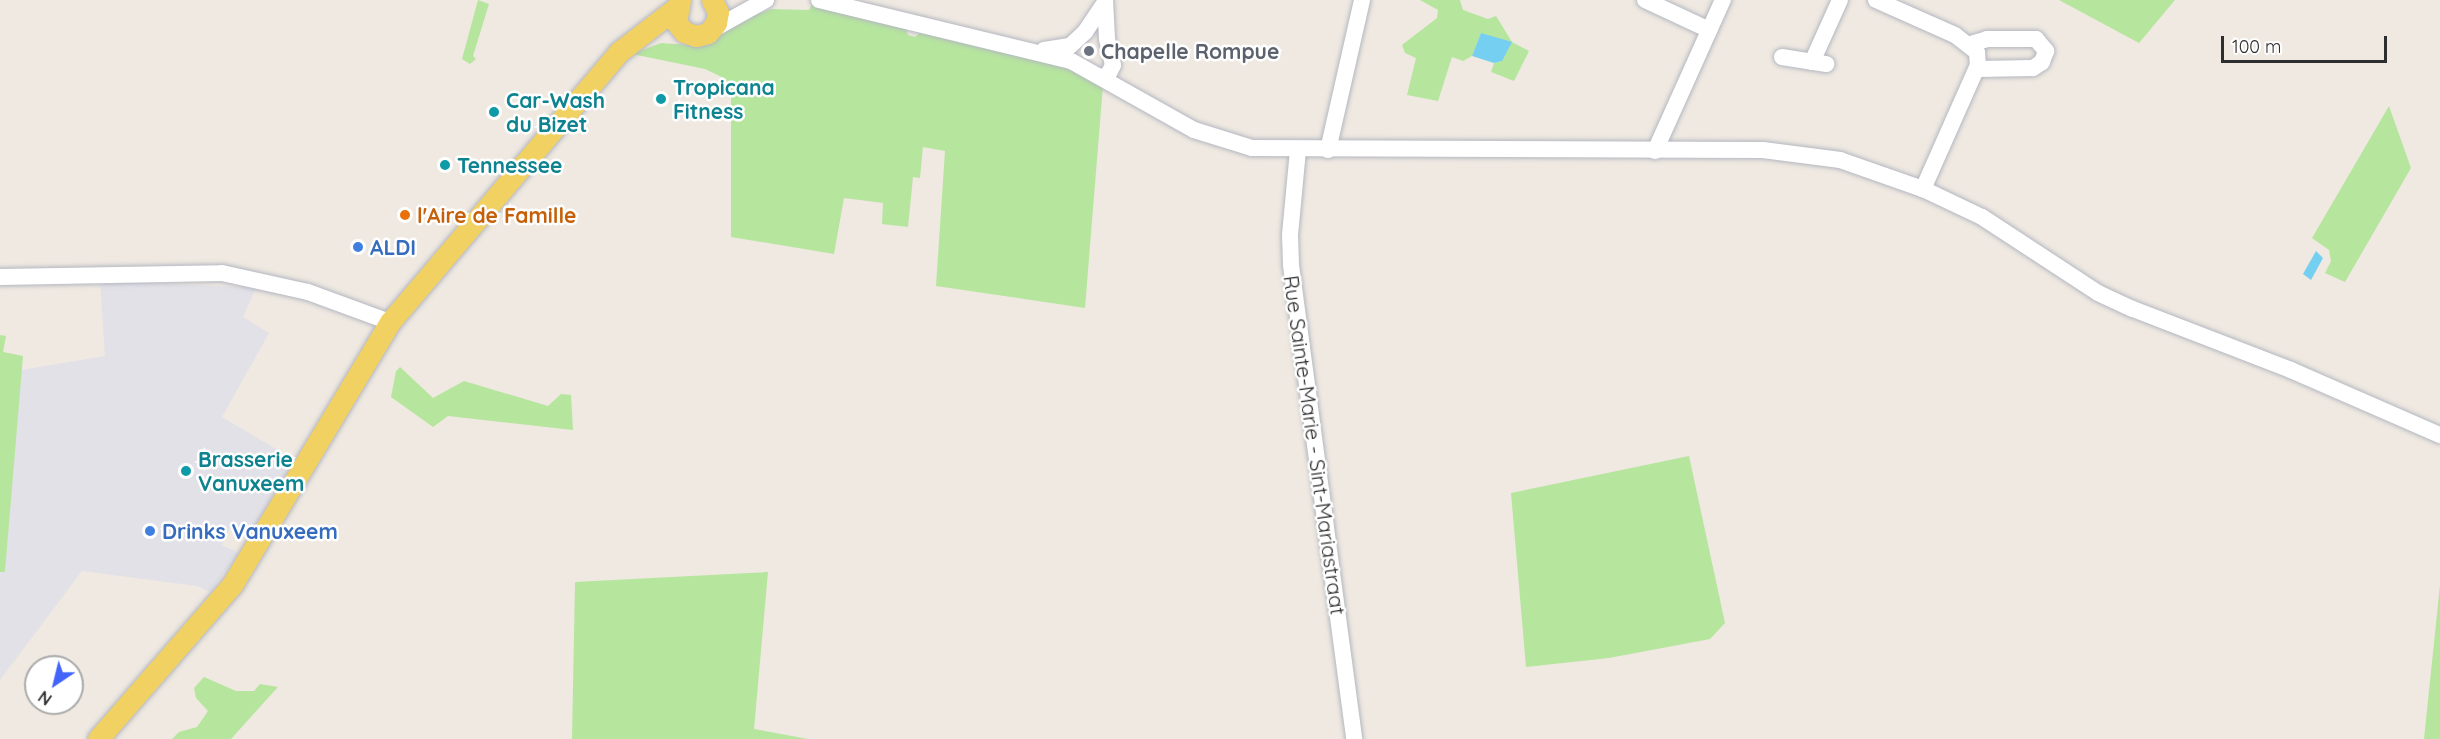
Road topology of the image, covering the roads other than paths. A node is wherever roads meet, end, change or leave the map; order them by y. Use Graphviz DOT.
graph roads {
  1 [pos="819,0"];
  2 [pos="1362,0"];
  3 [pos="1645,0"];
  4 [pos="1723,0"];
  5 [pos="1840,0"];
  6 [pos="1876,0"];
  7 [pos="713,1"];
  8 [pos="762,1"];
  9 [pos="1105,2"];
  10 [pos="678,4"];
  11 [pos="712,30"];
  12 [pos="1709,30"];
  13 [pos="1085,32"];
  14 [pos="687,34"];
  15 [pos="1107,38"];
  16 [pos="628,43"];
  17 [pos="1971,44"];
  18 [pos="1071,53"];
  19 [pos="1782,57"];
  20 [pos="1977,69"];
  21 [pos="1107,71"];
  22 [pos="1298,150"];
  23 [pos="1328,150"];
  24 [pos="1654,151"];
  25 [pos="1923,189"];
  26 [pos="0,277"];
  27 [pos="390,322"];
  28 [pos="2440,435"];
  29 [pos="98,739"];
  30 [pos="1354,739"];
  1 -- 18 [label="street"];
  2 -- 23 [label="street"];
  3 -- 12 [label="street"];
  4 -- 12 [label="street"];
  5 -- 19 [label="street"];
  6 -- 17 [label="street"];
  7 -- 8 [label="street"];
  7 -- 11 [label="main road"];
  8 -- 11 [label="street"];
  9 -- 13 [label="street"];
  9 -- 15 [label="street"];
  10 -- 14 [label="main road"];
  10 -- 16 [label="main road"];
  11 -- 14 [label="main road"];
  12 -- 24 [label="street"];
  13 -- 15 [label="street"];
  13 -- 18 [label="street"];
  14 -- 16 [label="main road"];
  15 -- 21 [label="street"];
  16 -- 27 [label="main road"];
  17 -- 20 [label="street"];
  17 -- 20 [label="street"];
  18 -- 21 [label="street"];
  20 -- 25 [label="street"];
  21 -- 22 [label="street"];
  22 -- 23 [label="street"];
  22 -- 30 [label="street, Rue Sainte-Marie - Sint-Mariastraat"];
  23 -- 24 [label="street"];
  24 -- 25 [label="street"];
  25 -- 28 [label="street"];
  26 -- 27 [label="street"];
  27 -- 29 [label="main road"];
}
